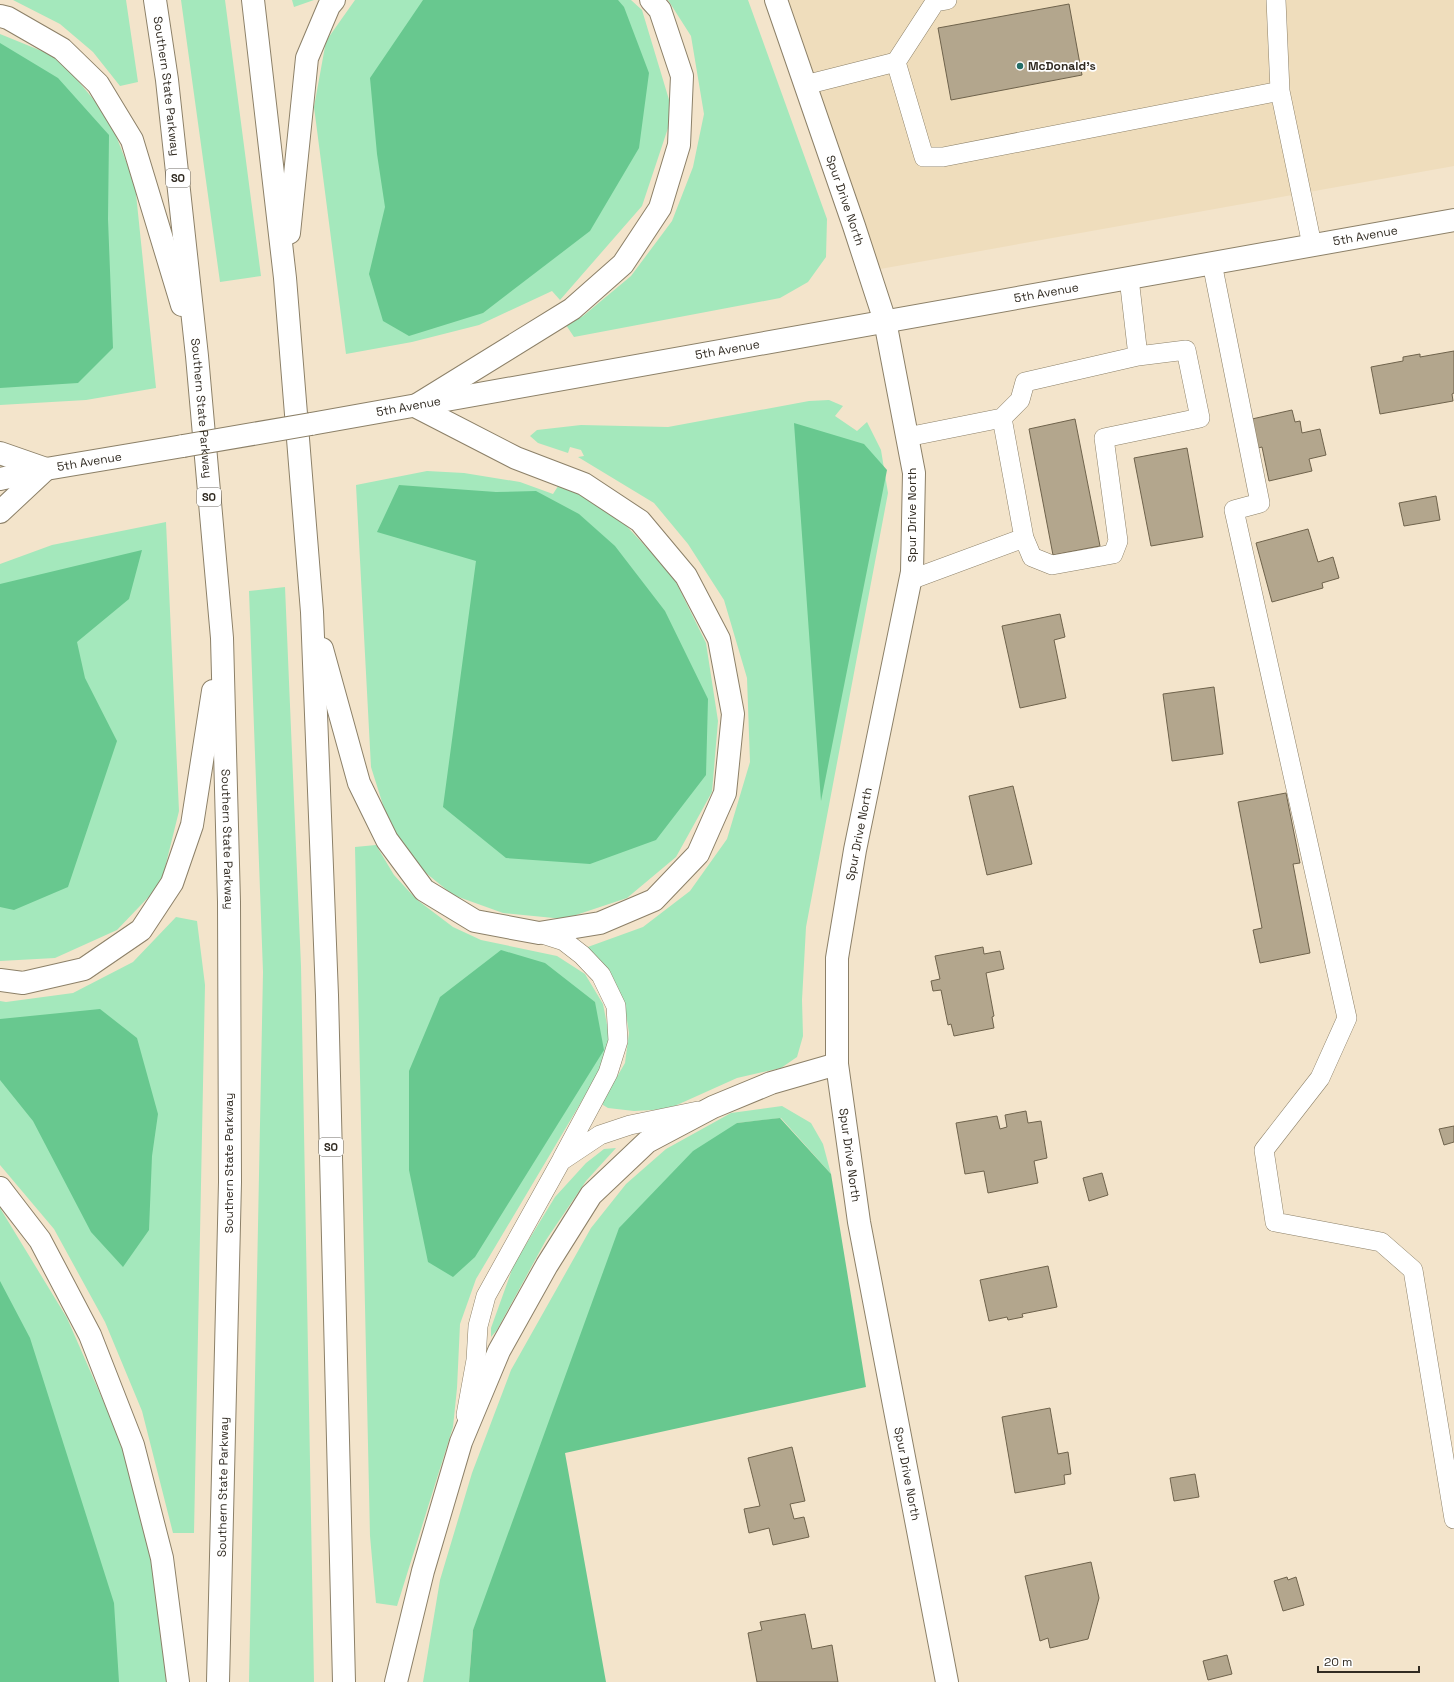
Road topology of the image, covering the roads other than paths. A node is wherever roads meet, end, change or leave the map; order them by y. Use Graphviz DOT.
graph roads {
  1 [pos="155,0"];
  2 [pos="253,0"];
  3 [pos="334,0"];
  4 [pos="651,0"];
  5 [pos="776,0"];
  6 [pos="947,0"];
  7 [pos="1276,0"];
  8 [pos="0,16"];
  9 [pos="896,62"];
  10 [pos="805,85"];
  11 [pos="1280,91"];
  12 [pos="1454,220"];
  13 [pos="1312,245"];
  14 [pos="1212,263"];
  15 [pos="285,278"];
  16 [pos="1129,278"];
  17 [pos="885,321"];
  18 [pos="197,356"];
  19 [pos="1138,356"];
  20 [pos="415,406"];
  21 [pos="1002,418"];
  22 [pos="907,437"];
  23 [pos="0,453"];
  24 [pos="46,469"];
  25 [pos="0,479"];
  26 [pos="0,512"];
  27 [pos="1024,538"];
  28 [pos="910,580"];
  29 [pos="312,612"];
  30 [pos="222,638"];
  31 [pos="539,933"];
  32 [pos="0,980"];
  33 [pos="837,1064"];
  34 [pos="713,1107"];
  35 [pos="561,1160"];
  36 [pos="0,1188"];
  37 [pos="461,1442"];
  38 [pos="1454,1519"];
  39 [pos="178,1682"];
  40 [pos="218,1682"];
  41 [pos="344,1682"];
  42 [pos="396,1682"];
  43 [pos="947,1682"];
  1 -- 18 [label="main road, Southern State Parkway / SO"];
  2 -- 15 [label="main road, SO"];
  3 -- 15 [label="main road"];
  4 -- 20 [label="main road"];
  5 -- 10 [label="main road, Spur Drive North"];
  6 -- 9 [label="lane"];
  7 -- 11 [label="lane"];
  8 -- 18 [label="main road"];
  9 -- 10 [label="lane"];
  9 -- 11 [label="lane"];
  10 -- 17 [label="main road, Spur Drive North"];
  11 -- 13 [label="lane"];
  12 -- 13 [label="main road, 5th Avenue"];
  13 -- 14 [label="main road, 5th Avenue"];
  14 -- 16 [label="main road, 5th Avenue"];
  14 -- 38 [label="lane"];
  15 -- 29 [label="main road, SO"];
  16 -- 17 [label="main road, 5th Avenue"];
  16 -- 19 [label="lane"];
  17 -- 20 [label="main road, 5th Avenue"];
  17 -- 22 [label="main road, Spur Drive North"];
  18 -- 30 [label="main road, Southern State Parkway / SO"];
  19 -- 21 [label="lane"];
  19 -- 27 [label="lane"];
  20 -- 24 [label="main road, 5th Avenue, bridge"];
  20 -- 31 [label="main road"];
  21 -- 22 [label="lane"];
  21 -- 27 [label="lane"];
  22 -- 28 [label="main road, Spur Drive North"];
  23 -- 24 [label="main road"];
  24 -- 25 [label="main road, 5th Avenue"];
  24 -- 26 [label="main road"];
  27 -- 28 [label="lane"];
  28 -- 33 [label="main road, Spur Drive North"];
  29 -- 31 [label="main road"];
  29 -- 41 [label="main road, SO"];
  30 -- 32 [label="main road"];
  30 -- 40 [label="main road, Southern State Parkway / SO"];
  31 -- 35 [label="lane"];
  33 -- 34 [label="main road"];
  33 -- 43 [label="main road, Spur Drive North"];
  34 -- 35 [label="lane"];
  34 -- 37 [label="main road"];
  35 -- 37 [label="lane"];
  36 -- 39 [label="main road"];
  37 -- 42 [label="main road"];
}
